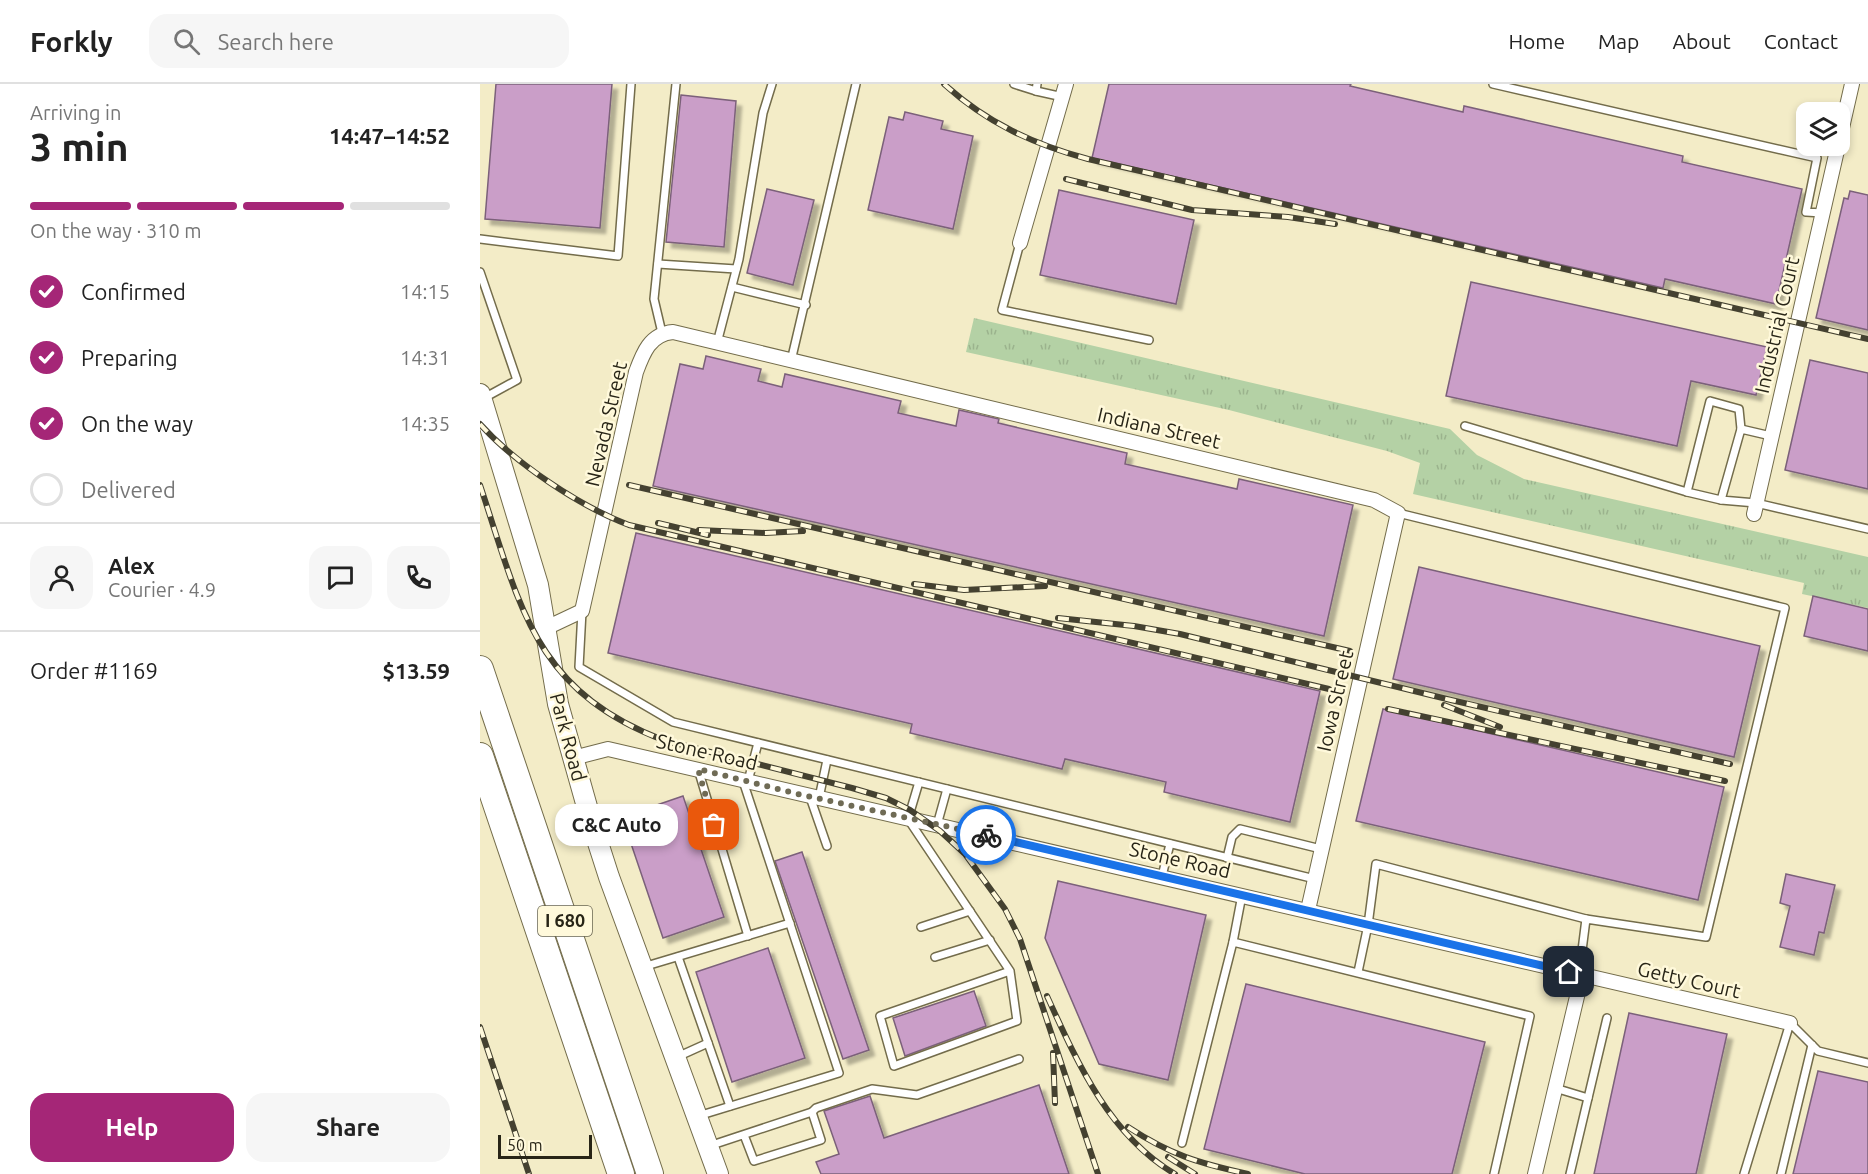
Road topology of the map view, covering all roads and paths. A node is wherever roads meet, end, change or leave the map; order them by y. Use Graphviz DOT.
graph roads {
  1 [pos="631,84"];
  2 [pos="676,84"];
  3 [pos="772,84"];
  4 [pos="856,84"];
  5 [pos="1014,84"];
  6 [pos="1494,84"];
  7 [pos="1852,84"];
  8 [pos="1036,87"];
  9 [pos="1065,91"];
  10 [pos="1848,102"];
  11 [pos="1836,156"];
  12 [pos="1822,213"];
  13 [pos="480,239"];
  14 [pos="1020,243"];
  15 [pos="658,264"];
  16 [pos="736,269"];
  17 [pos="480,272"];
  18 [pos="732,286"];
  19 [pos="806,305"];
  20 [pos="662,333"];
  21 [pos="1149,340"];
  22 [pos="717,343"];
  23 [pos="791,361"];
  24 [pos="481,397"];
  25 [pos="1465,426"];
  26 [pos="1741,429"];
  27 [pos="1772,436"];
  28 [pos="1687,492"];
  29 [pos="1721,500"];
  30 [pos="1393,509"];
  31 [pos="1755,509"];
  32 [pos="1868,529"];
  33 [pos="582,611"];
  34 [pos="546,628"];
  35 [pos="480,669"];
  36 [pos="758,743"];
  37 [pos="480,756"];
  38 [pos="573,758"];
  39 [pos="827,760"];
  40 [pos="698,769"];
  41 [pos="746,781"];
  42 [pos="919,782"];
  43 [pos="947,789"];
  44 [pos="814,798"];
  45 [pos="908,819"];
  46 [pos="938,825"];
  47 [pos="1170,844"];
  48 [pos="827,846"];
  49 [pos="1321,849"];
  50 [pos="1227,858"];
  51 [pos="1162,876"];
  52 [pos="1315,879"];
  53 [pos="1242,895"];
  54 [pos="1308,910"];
  55 [pos="970,911"];
  56 [pos="1586,919"];
  57 [pos="790,923"];
  58 [pos="1368,925"];
  59 [pos="921,927"];
  60 [pos="748,936"];
  61 [pos="990,940"];
  62 [pos="1233,942"];
  63 [pos="678,957"];
  64 [pos="935,957"];
  65 [pos="642,968"];
  66 [pos="1010,971"];
  67 [pos="1358,972"];
  68 [pos="1579,974"];
  69 [pos="1607,1018"];
  70 [pos="1790,1023"];
  71 [pos="708,1044"];
  72 [pos="1812,1045"];
  73 [pos="675,1058"];
  74 [pos="1019,1059"];
  75 [pos="1868,1063"];
  76 [pos="1555,1088"];
  77 [pos="1588,1098"];
  78 [pos="730,1106"];
  79 [pos="812,1112"];
  80 [pos="698,1116"];
  81 [pos="744,1135"];
  82 [pos="1182,1143"];
  83 [pos="709,1146"];
  84 [pos="621,1174"];
  85 [pos="650,1174"];
  86 [pos="718,1174"];
  87 [pos="1494,1174"];
  88 [pos="1535,1174"];
  89 [pos="1570,1174"];
  90 [pos="1744,1174"];
  91 [pos="1781,1174"];
  1 -- 13 [label="lane"];
  2 -- 15 [label="lane"];
  3 -- 16 [label="lane"];
  4 -- 19 [label="lane"];
  5 -- 8 [label="lane"];
  6 -- 12 [label="lane"];
  7 -- 10 [label="street"];
  8 -- 9 [label="lane"];
  9 -- 14 [label="street"];
  11 -- 12 [label="street, Industrial Court"];
  12 -- 27 [label="street, Industrial Court"];
  14 -- 21 [label="lane"];
  15 -- 16 [label="lane"];
  15 -- 20 [label="lane"];
  16 -- 18 [label="lane"];
  17 -- 24 [label="lane"];
  18 -- 19 [label="lane"];
  18 -- 22 [label="lane"];
  19 -- 23 [label="lane"];
  20 -- 22 [label="street"];
  20 -- 33 [label="street, Nevada Street"];
  22 -- 23 [label="street"];
  23 -- 30 [label="street, Indiana Street"];
  24 -- 34 [label="street, Park Road"];
  25 -- 28 [label="lane"];
  26 -- 27 [label="lane"];
  26 -- 28 [label="lane"];
  26 -- 29 [label="lane"];
  27 -- 31 [label="street, Industrial Court"];
  28 -- 29 [label="lane"];
  29 -- 31 [label="lane"];
  30 -- 49 [label="street, Iowa Street"];
  30 -- 56 [label="lane"];
  31 -- 32 [label="lane"];
  33 -- 34 [label="street"];
  33 -- 36 [label="lane"];
  34 -- 38 [label="street, Park Road"];
  35 -- 85 [label="highway, I 680"];
  36 -- 39 [label="lane"];
  36 -- 41 [label="lane"];
  37 -- 84 [label="highway, I 680"];
  38 -- 40 [label="street, Stone Road"];
  38 -- 65 [label="street, Park Road"];
  39 -- 42 [label="lane"];
  39 -- 44 [label="lane"];
  40 -- 41 [label="street, Stone Road"];
  40 -- 60 [label="lane"];
  41 -- 44 [label="street, Stone Road"];
  41 -- 57 [label="lane"];
  42 -- 43 [label="lane"];
  42 -- 45 [label="lane"];
  43 -- 46 [label="lane"];
  43 -- 47 [label="lane"];
  44 -- 45 [label="street, Stone Road"];
  44 -- 48 [label="lane"];
  45 -- 46 [label="street, Stone Road"];
  45 -- 55 [label="lane"];
  46 -- 51 [label="street, Stone Road"];
  47 -- 50 [label="lane"];
  47 -- 51 [label="lane"];
  49 -- 50 [label="lane"];
  49 -- 52 [label="street, Iowa Street"];
  50 -- 52 [label="lane"];
  51 -- 53 [label="street, Stone Road"];
  52 -- 54 [label="street, Iowa Street"];
  53 -- 54 [label="street, Stone Road"];
  53 -- 62 [label="lane"];
  54 -- 58 [label="street, Stone Road"];
  55 -- 59 [label="lane"];
  55 -- 61 [label="lane"];
  56 -- 58 [label="lane"];
  56 -- 68 [label="lane"];
  57 -- 60 [label="lane"];
  57 -- 78 [label="lane"];
  58 -- 67 [label="lane"];
  58 -- 68 [label="street, Stone Road"];
  60 -- 63 [label="lane"];
  61 -- 64 [label="lane"];
  61 -- 66 [label="lane"];
  62 -- 67 [label="lane"];
  62 -- 82 [label="lane"];
  63 -- 65 [label="lane"];
  63 -- 71 [label="lane"];
  65 -- 73 [label="street, Park Road"];
  66 -- 66 [label="lane"];
  67 -- 87 [label="lane"];
  68 -- 70 [label="street, Getty Court"];
  68 -- 76 [label="street"];
  69 -- 77 [label="lane"];
  70 -- 72 [label="lane"];
  70 -- 90 [label="lane"];
  71 -- 73 [label="lane"];
  71 -- 78 [label="lane"];
  72 -- 75 [label="lane"];
  72 -- 91 [label="lane"];
  73 -- 80 [label="street, Park Road"];
  74 -- 79 [label="lane"];
  76 -- 77 [label="lane"];
  76 -- 88 [label="street"];
  77 -- 89 [label="lane"];
  78 -- 80 [label="lane"];
  79 -- 81 [label="lane"];
  79 -- 81 [label="lane"];
  80 -- 83 [label="street, Park Road"];
  81 -- 83 [label="lane"];
  83 -- 86 [label="street, Park Road"];
}
